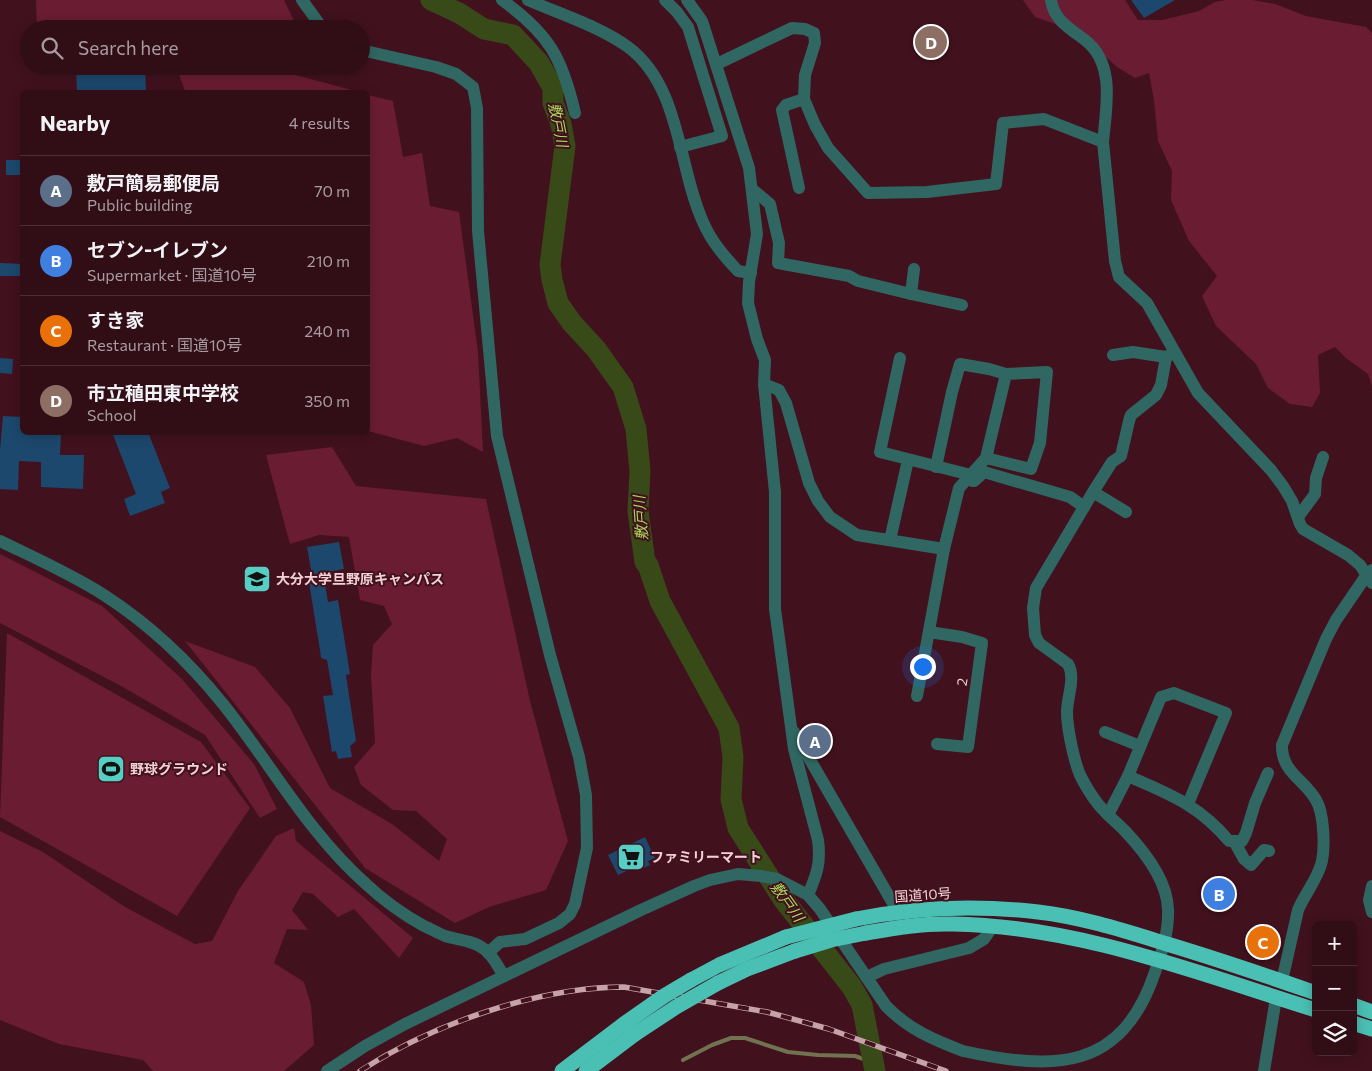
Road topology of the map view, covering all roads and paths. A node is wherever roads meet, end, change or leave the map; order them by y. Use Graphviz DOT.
graph roads {
  1 [pos="302,0"];
  2 [pos="502,0"];
  3 [pos="528,0"];
  4 [pos="665,0"];
  5 [pos="687,0"];
  6 [pos="1050,0"];
  7 [pos="316,20"];
  8 [pos="370,52"];
  9 [pos="717,64"];
  10 [pos="804,99"];
  11 [pos="575,113"];
  12 [pos="1103,142"];
  13 [pos="680,147"];
  14 [pos="799,188"];
  15 [pos="752,189"];
  16 [pos="914,269"];
  17 [pos="751,273"];
  18 [pos="911,294"];
  19 [pos="962,305"];
  20 [pos="1112,355"];
  21 [pos="1170,355"];
  22 [pos="900,358"];
  23 [pos="1006,374"];
  24 [pos="764,384"];
  25 [pos="1323,457"];
  26 [pos="986,458"];
  27 [pos="908,460"];
  28 [pos="936,467"];
  29 [pos="968,478"];
  30 [pos="1093,492"];
  31 [pos="1084,507"];
  32 [pos="1126,512"];
  33 [pos="1298,517"];
  34 [pos="890,540"];
  35 [pos="0,542"];
  36 [pos="944,548"];
  37 [pos="1370,576"];
  38 [pos="929,632"];
  39 [pos="917,696"];
  40 [pos="789,723"];
  41 [pos="1104,732"];
  42 [pos="937,744"];
  43 [pos="1140,746"];
  44 [pos="1268,773"];
  45 [pos="1128,776"];
  46 [pos="1188,804"];
  47 [pos="1108,815"];
  48 [pos="1234,841"];
  49 [pos="1269,851"];
  50 [pos="1372,886"];
  51 [pos="808,895"];
  52 [pos="898,912"];
  53 [pos="1372,912"];
  54 [pos="993,926"];
  55 [pos="1164,943"];
  56 [pos="488,953"];
  57 [pos="1159,961"];
  58 [pos="504,976"];
  59 [pos="867,977"];
  60 [pos="1282,981"];
  61 [pos="1312,992"];
  62 [pos="1276,998"];
  63 [pos="1357,1006"];
  64 [pos="1312,1009"];
  65 [pos="1372,1012"];
  66 [pos="1357,1024"];
  67 [pos="630,1029"];
  68 [pos="1372,1029"];
  69 [pos="327,1071"];
  70 [pos="562,1071"];
  71 [pos="586,1071"];
  72 [pos="1264,1071"];
  1 -- 7 [label="street"];
  2 -- 11 [label="street"];
  3 -- 13 [label="street"];
  4 -- 13 [label="street"];
  5 -- 9 [label="street"];
  6 -- 12 [label="street"];
  8 -- 56 [label="street"];
  9 -- 10 [label="street"];
  9 -- 15 [label="street"];
  10 -- 12 [label="street"];
  10 -- 14 [label="street"];
  12 -- 21 [label="street"];
  13 -- 17 [label="street"];
  15 -- 17 [label="street"];
  15 -- 18 [label="street"];
  16 -- 18 [label="street"];
  17 -- 24 [label="street"];
  18 -- 19 [label="street"];
  20 -- 21 [label="street"];
  21 -- 30 [label="street"];
  21 -- 33 [label="street"];
  22 -- 27 [label="street"];
  23 -- 26 [label="street"];
  23 -- 26 [label="street"];
  23 -- 28 [label="street"];
  24 -- 34 [label="street"];
  24 -- 40 [label="street"];
  25 -- 33 [label="street"];
  26 -- 29 [label="street"];
  27 -- 28 [label="street"];
  27 -- 34 [label="street"];
  28 -- 29 [label="street"];
  29 -- 31 [label="street"];
  29 -- 36 [label="street"];
  30 -- 31 [label="street"];
  30 -- 32 [label="street"];
  31 -- 47 [label="street"];
  33 -- 37 [label="street"];
  34 -- 36 [label="street"];
  35 -- 56 [label="street"];
  36 -- 38 [label="street"];
  37 -- 60 [label="street"];
  38 -- 39 [label="street"];
  38 -- 42 [label="street, 2"];
  40 -- 51 [label="street"];
  40 -- 52 [label="street"];
  41 -- 43 [label="street"];
  43 -- 45 [label="street"];
  43 -- 46 [label="street"];
  44 -- 48 [label="street"];
  45 -- 46 [label="street"];
  45 -- 47 [label="street"];
  46 -- 48 [label="street"];
  47 -- 55 [label="street"];
  48 -- 49 [label="street"];
  50 -- 53 [label="street"];
  51 -- 58 [label="street"];
  51 -- 59 [label="street"];
  52 -- 55 [label="highway, 国道10号"];
  52 -- 67 [label="highway, 国道10号, bridge"];
  54 -- 57 [label="highway, 国道10号"];
  54 -- 59 [label="street"];
  54 -- 67 [label="highway, 国道10号, bridge"];
  55 -- 57 [label="street"];
  55 -- 60 [label="highway, 国道10号"];
  56 -- 58 [label="street"];
  57 -- 59 [label="street"];
  57 -- 62 [label="highway, 国道10号"];
  58 -- 69 [label="street"];
  60 -- 61 [label="highway, 国道10号"];
  62 -- 64 [label="highway, 国道10号"];
  62 -- 72 [label="street"];
  63 -- 65 [label="highway"];
  66 -- 68 [label="highway"];
  67 -- 70 [label="highway, 国道10号"];
  67 -- 71 [label="highway, 国道10号"];
}
